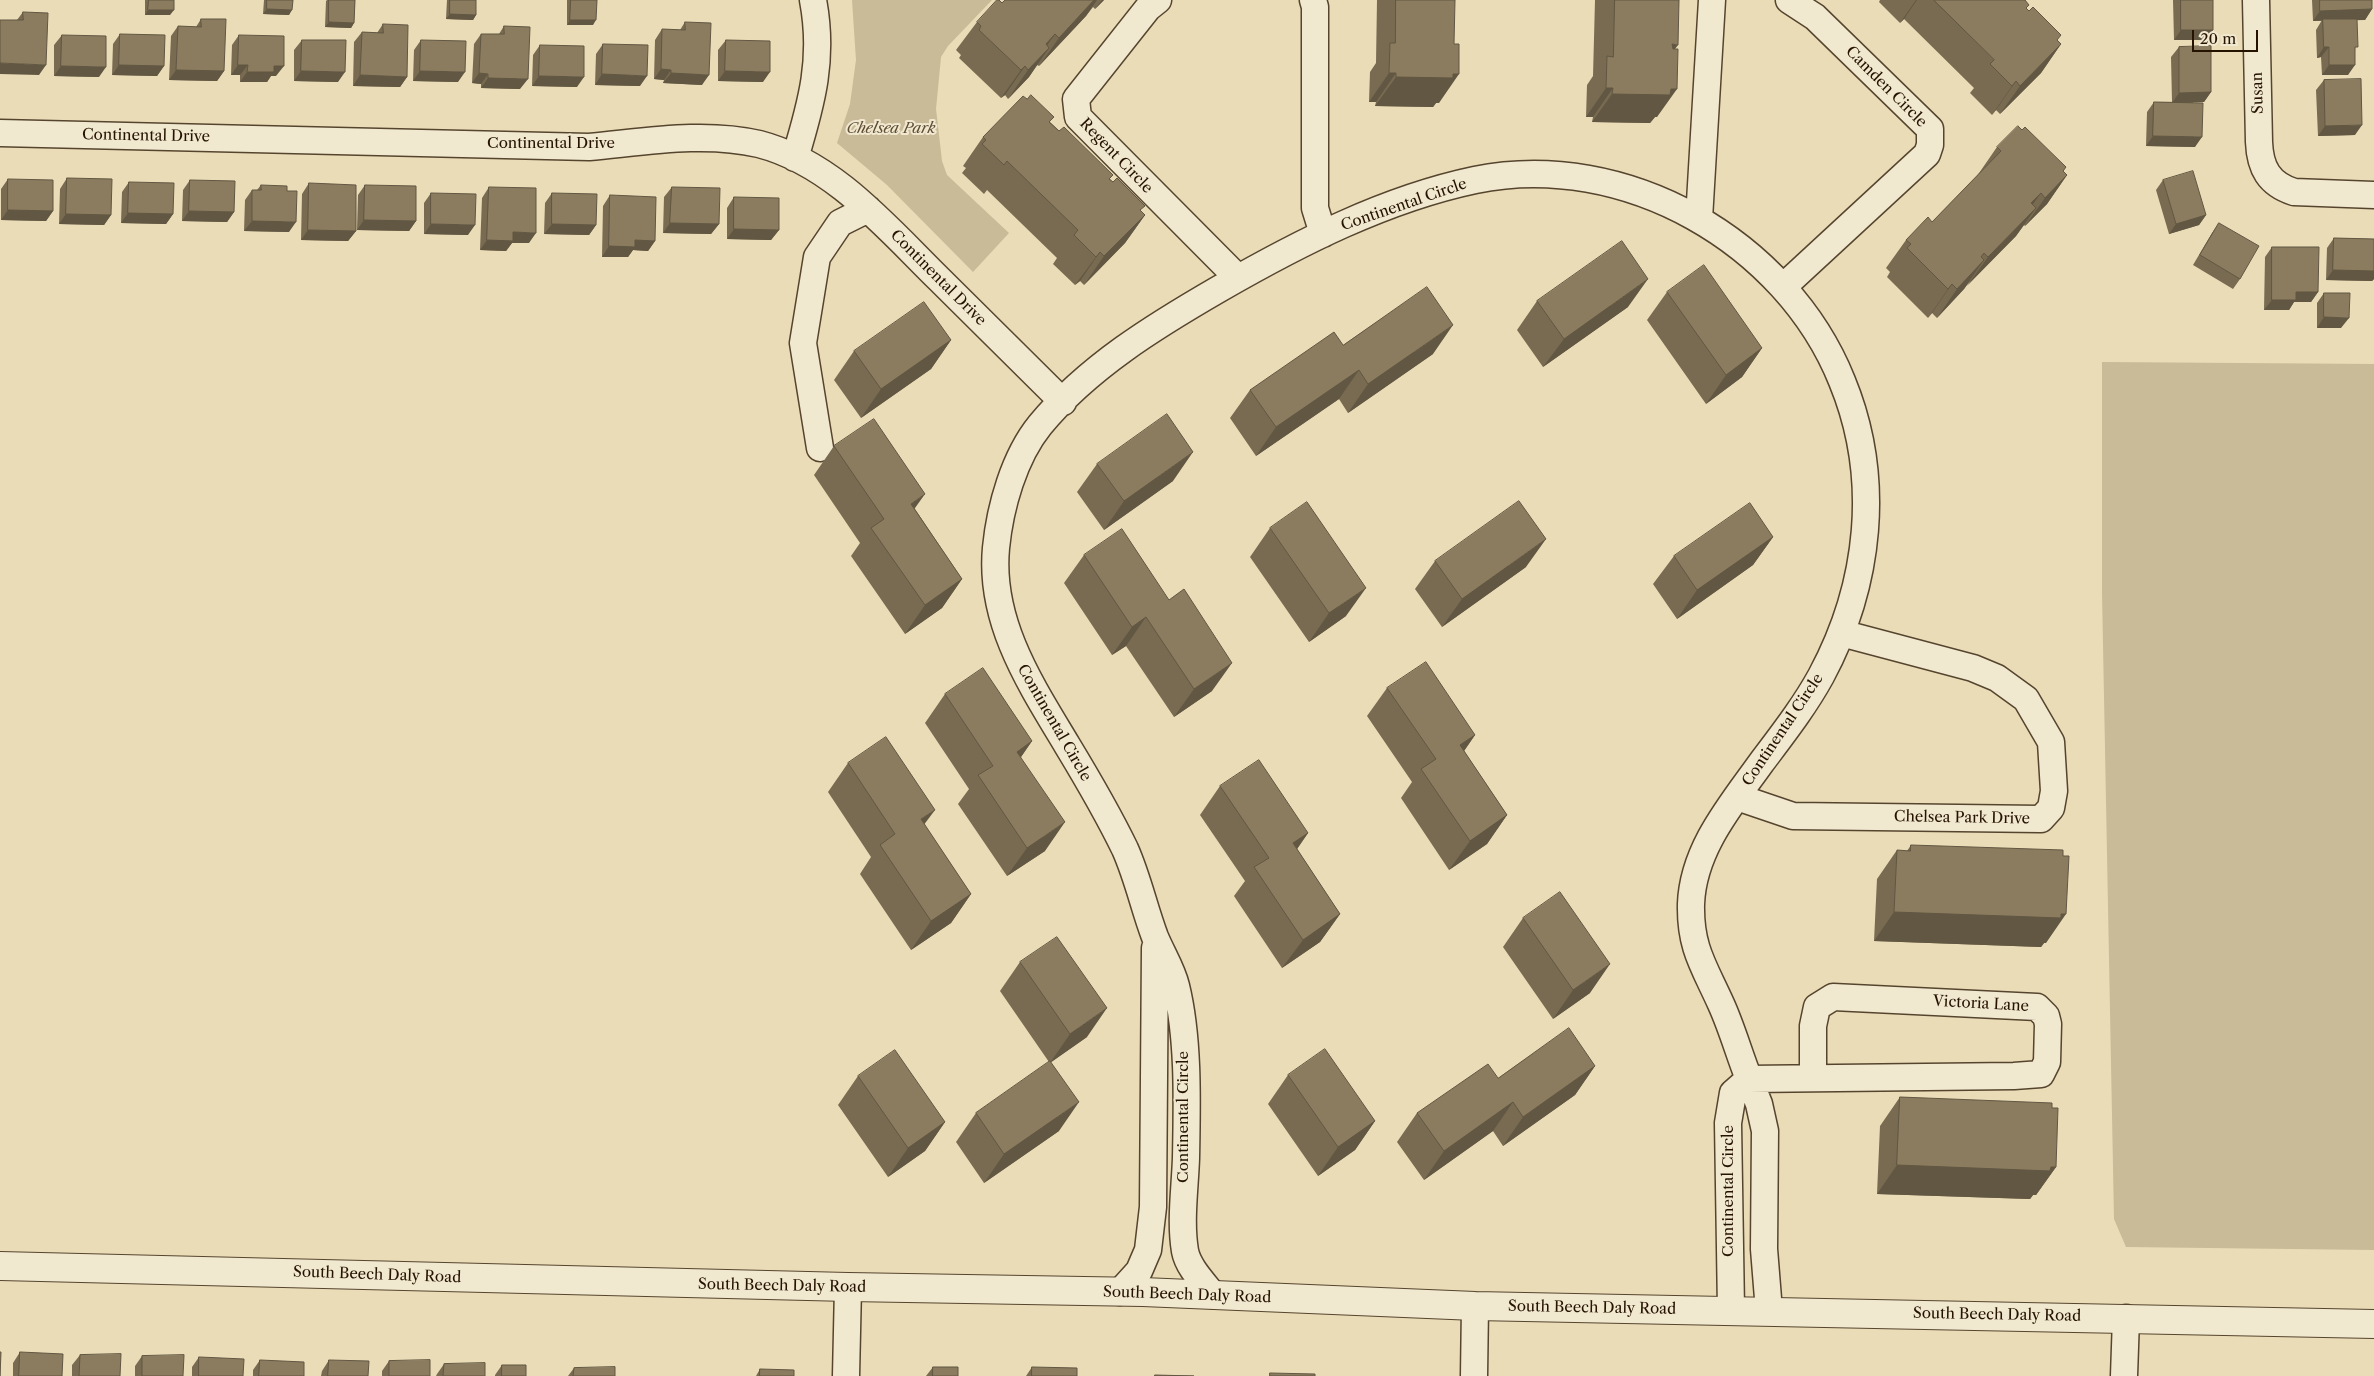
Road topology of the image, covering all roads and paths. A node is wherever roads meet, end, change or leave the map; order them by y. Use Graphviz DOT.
graph roads {
  1 [pos="813,0"];
  2 [pos="1158,0"];
  3 [pos="1313,0"];
  4 [pos="1712,0"];
  5 [pos="1788,0"];
  6 [pos="2256,0"];
  7 [pos="0,133"];
  8 [pos="795,158"];
  9 [pos="2374,195"];
  10 [pos="868,209"];
  11 [pos="1699,219"];
  12 [pos="1323,234"];
  13 [pos="1238,278"];
  14 [pos="1784,287"];
  15 [pos="1063,402"];
  16 [pos="820,448"];
  17 [pos="1841,633"];
  18 [pos="1737,797"];
  19 [pos="1154,935"];
  20 [pos="1813,1078"];
  21 [pos="1749,1079"];
  22 [pos="0,1266"];
  23 [pos="848,1287"];
  24 [pos="1120,1292"];
  25 [pos="1213,1295"];
  26 [pos="1475,1306"];
  27 [pos="1731,1310"];
  28 [pos="1769,1311"];
  29 [pos="2126,1318"];
  30 [pos="2374,1324"];
  31 [pos="846,1376"];
  32 [pos="1474,1376"];
  33 [pos="2124,1376"];
  1 -- 8 [label="street"];
  2 -- 13 [label="street, Regent Circle"];
  3 -- 12 [label="street"];
  4 -- 11 [label="street"];
  5 -- 14 [label="street, Camden Circle"];
  6 -- 9 [label="street, Susan"];
  7 -- 8 [label="street, Continental Drive"];
  8 -- 10 [label="street, Continental Drive"];
  10 -- 15 [label="street, Continental Drive"];
  10 -- 16 [label="street"];
  11 -- 12 [label="street, Continental Circle"];
  11 -- 14 [label="street, Continental Circle"];
  12 -- 13 [label="street, Continental Circle"];
  13 -- 15 [label="street, Continental Circle"];
  14 -- 17 [label="street, Continental Circle"];
  15 -- 19 [label="street, Continental Circle"];
  17 -- 18 [label="street, Continental Circle"];
  17 -- 18 [label="street, Chelsea Park Drive"];
  18 -- 21 [label="street, Continental Circle"];
  19 -- 24 [label="street, Continental Circle"];
  19 -- 25 [label="street, Continental Circle"];
  20 -- 20 [label="street, Victoria Lane"];
  20 -- 21 [label="street, Victoria Lane"];
  21 -- 27 [label="street, Continental Circle"];
  21 -- 28 [label="street, Continental Circle"];
  22 -- 23 [label="street, South Beech Daly Road"];
  23 -- 24 [label="street, South Beech Daly Road"];
  23 -- 31 [label="street"];
  24 -- 25 [label="street, South Beech Daly Road"];
  25 -- 26 [label="street, South Beech Daly Road"];
  26 -- 27 [label="street, South Beech Daly Road"];
  26 -- 32 [label="street"];
  27 -- 28 [label="street, South Beech Daly Road"];
  28 -- 29 [label="street, South Beech Daly Road"];
  29 -- 30 [label="street, South Beech Daly Road"];
  29 -- 33 [label="street"];
}
